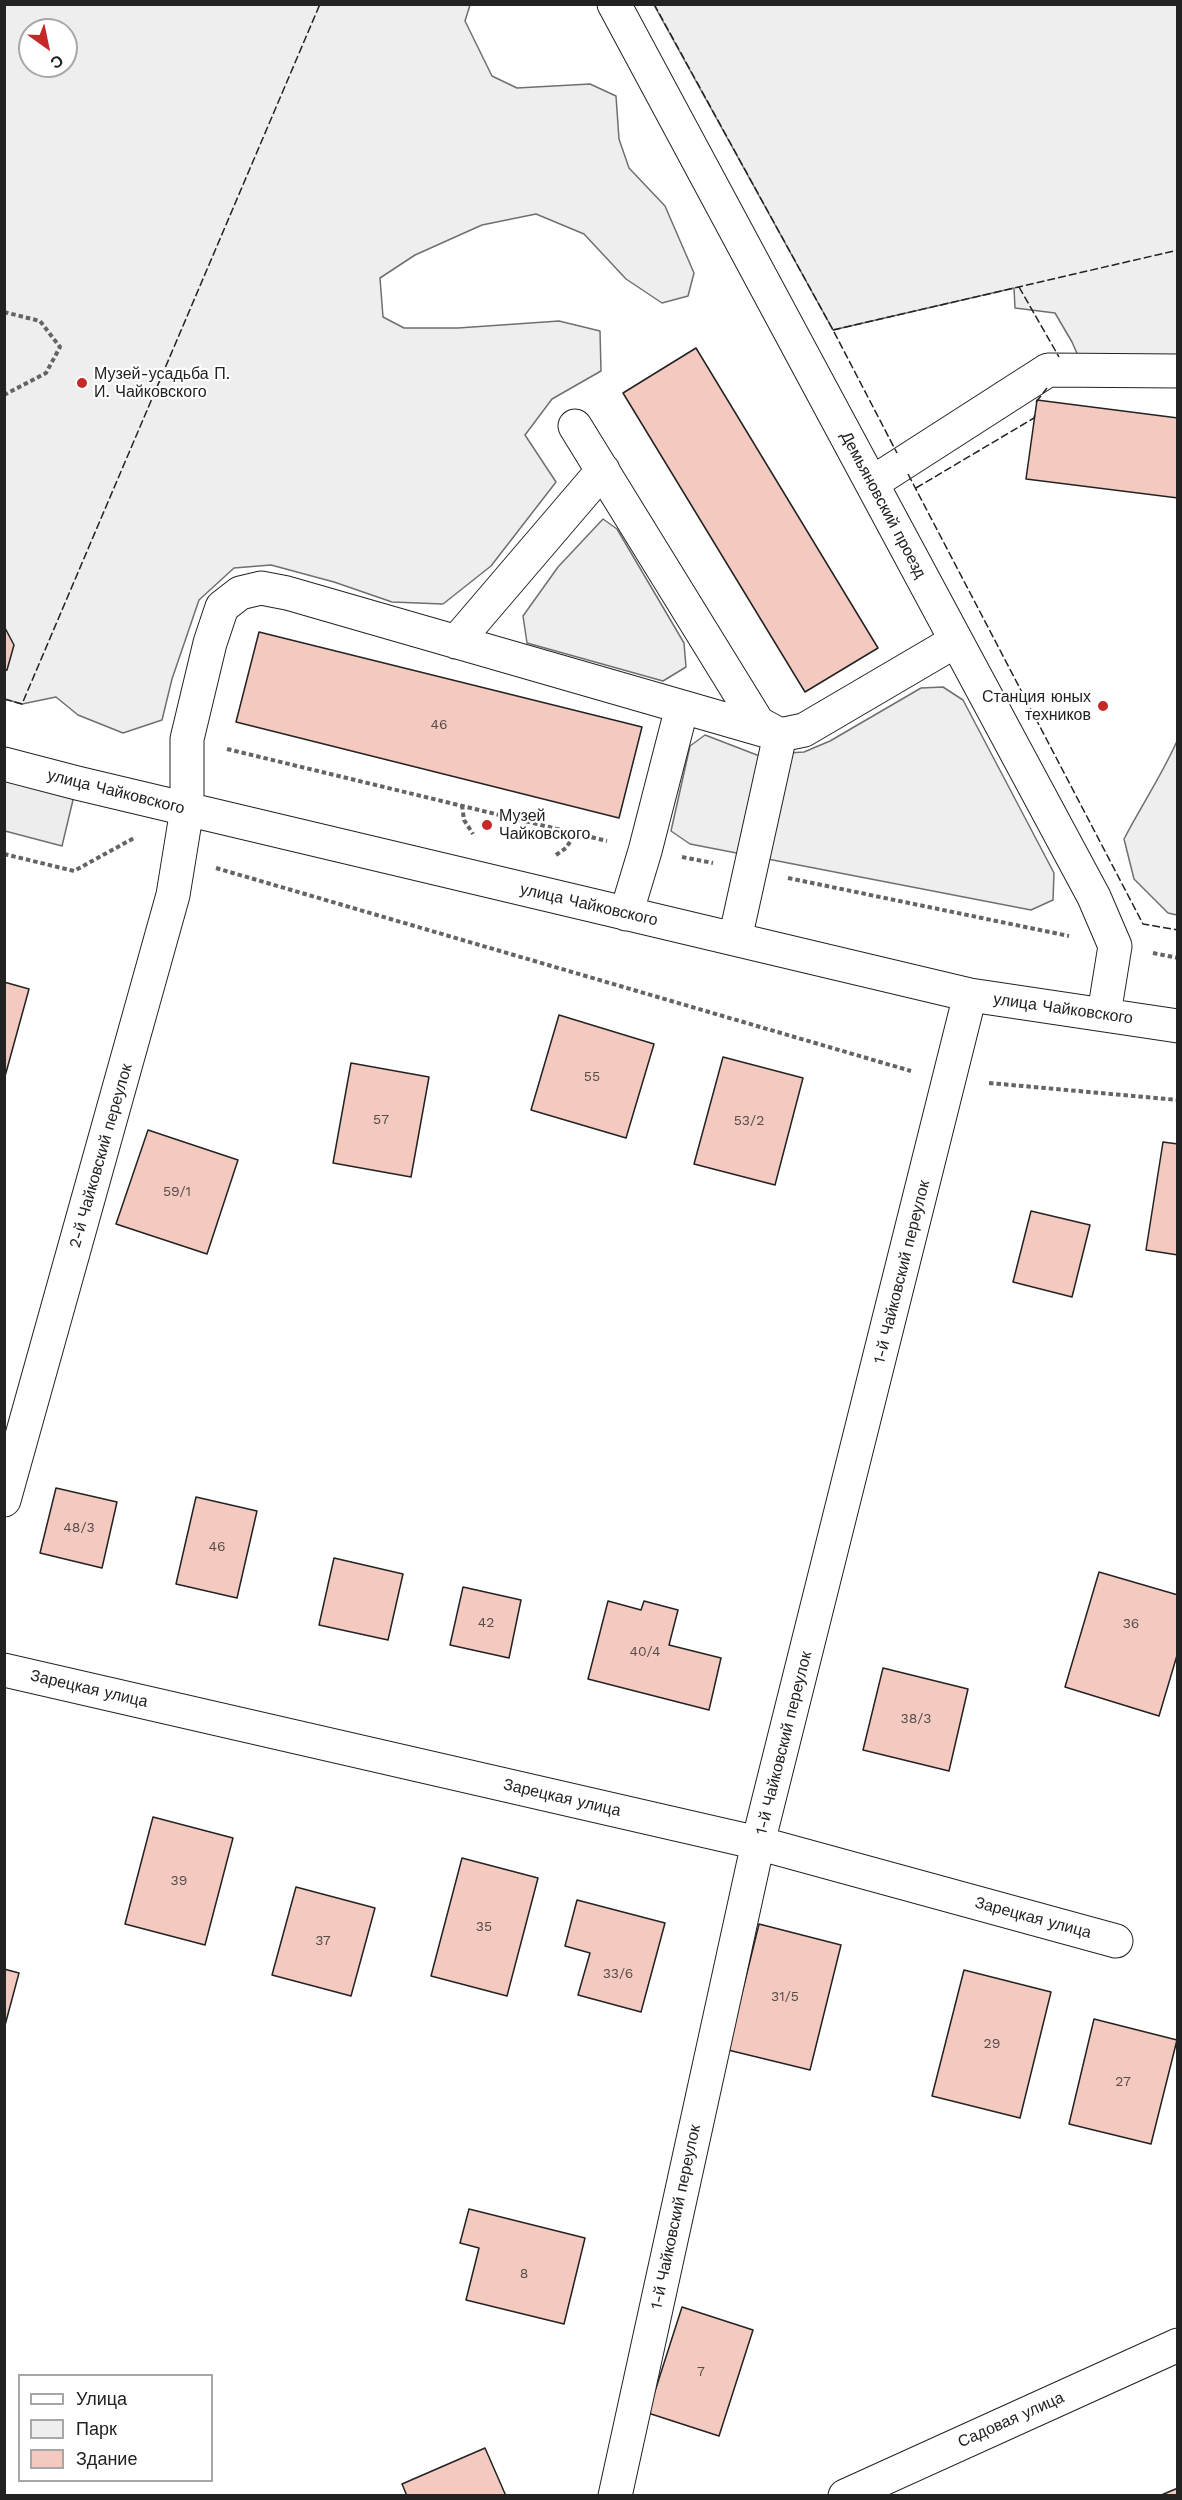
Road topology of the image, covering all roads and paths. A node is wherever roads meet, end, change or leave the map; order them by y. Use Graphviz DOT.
graph roads {
  1 [pos="614,4"];
  2 [pos="4,312"];
  3 [pos="1178,371"];
  4 [pos="4,395"];
  5 [pos="575,426"];
  6 [pos="603,470"];
  7 [pos="872,483"];
  8 [pos="456,642"];
  9 [pos="954,642"];
  10 [pos="682,707"];
  11 [pos="780,735"];
  12 [pos="187,739"];
  13 [pos="4,764"];
  14 [pos="462,805"];
  15 [pos="187,809"];
  16 [pos="575,834"];
  17 [pos="476,838"];
  18 [pos="645,850"];
  19 [pos="4,854"];
  20 [pos="180,858"];
  21 [pos="546,858"];
  22 [pos="750,870"];
  23 [pos="626,914"];
  24 [pos="735,939"];
  25 [pos="1115,946"];
  26 [pos="1178,958"];
  27 [pos="970,995"];
  28 [pos="1104,1014"];
  29 [pos="1178,1026"];
  30 [pos="951,1079"];
  31 [pos="1178,1100"];
  32 [pos="4,1500"];
  33 [pos="4,1670"];
  34 [pos="758,1843"];
  35 [pos="1116,1941"];
  36 [pos="1178,2345"];
  37 [pos="615,2496"];
  38 [pos="845,2496"];
  1 -- 7 [label="street, Демьяновский проезд"];
  2 -- 4 [label="path"];
  3 -- 7 [label="street"];
  5 -- 6 [label="street"];
  6 -- 8 [label="street"];
  6 -- 11 [label="street"];
  7 -- 9 [label="street, Демьяновский проезд"];
  8 -- 10 [label="street, 2-й Чайковский переулок"];
  8 -- 12 [label="street, 2-й Чайковский переулок"];
  9 -- 11 [label="street"];
  9 -- 25 [label="street, Демьяновский проезд"];
  10 -- 11 [label="street, 2-й Чайковский переулок"];
  10 -- 18 [label="street"];
  11 -- 22 [label="street"];
  12 -- 14 [label="path"];
  12 -- 15 [label="street, 2-й Чайковский переулок"];
  13 -- 15 [label="street, улица Чайковского"];
  14 -- 16 [label="path"];
  14 -- 17 [label="path"];
  15 -- 19 [label="path"];
  15 -- 20 [label="street, 2-й Чайковский переулок"];
  15 -- 23 [label="street, улица Чайковского"];
  16 -- 18 [label="path"];
  16 -- 21 [label="path"];
  18 -- 22 [label="path"];
  18 -- 23 [label="street"];
  20 -- 30 [label="path"];
  20 -- 32 [label="street, 2-й Чайковский переулок"];
  22 -- 24 [label="street"];
  22 -- 25 [label="path"];
  23 -- 24 [label="street, улица Чайковского"];
  24 -- 27 [label="street, улица Чайковского"];
  25 -- 26 [label="path"];
  25 -- 28 [label="street"];
  27 -- 28 [label="street, улица Чайковского"];
  27 -- 30 [label="street, 1-й Чайковский переулок"];
  28 -- 29 [label="street, улица Чайковского"];
  30 -- 31 [label="path"];
  30 -- 34 [label="street, 1-й Чайковский переулок"];
  33 -- 34 [label="street, Зарецкая улица"];
  34 -- 35 [label="street, Зарецкая улица"];
  34 -- 37 [label="street, 1-й Чайковский переулок"];
  36 -- 38 [label="street, Садовая улица"];
}
